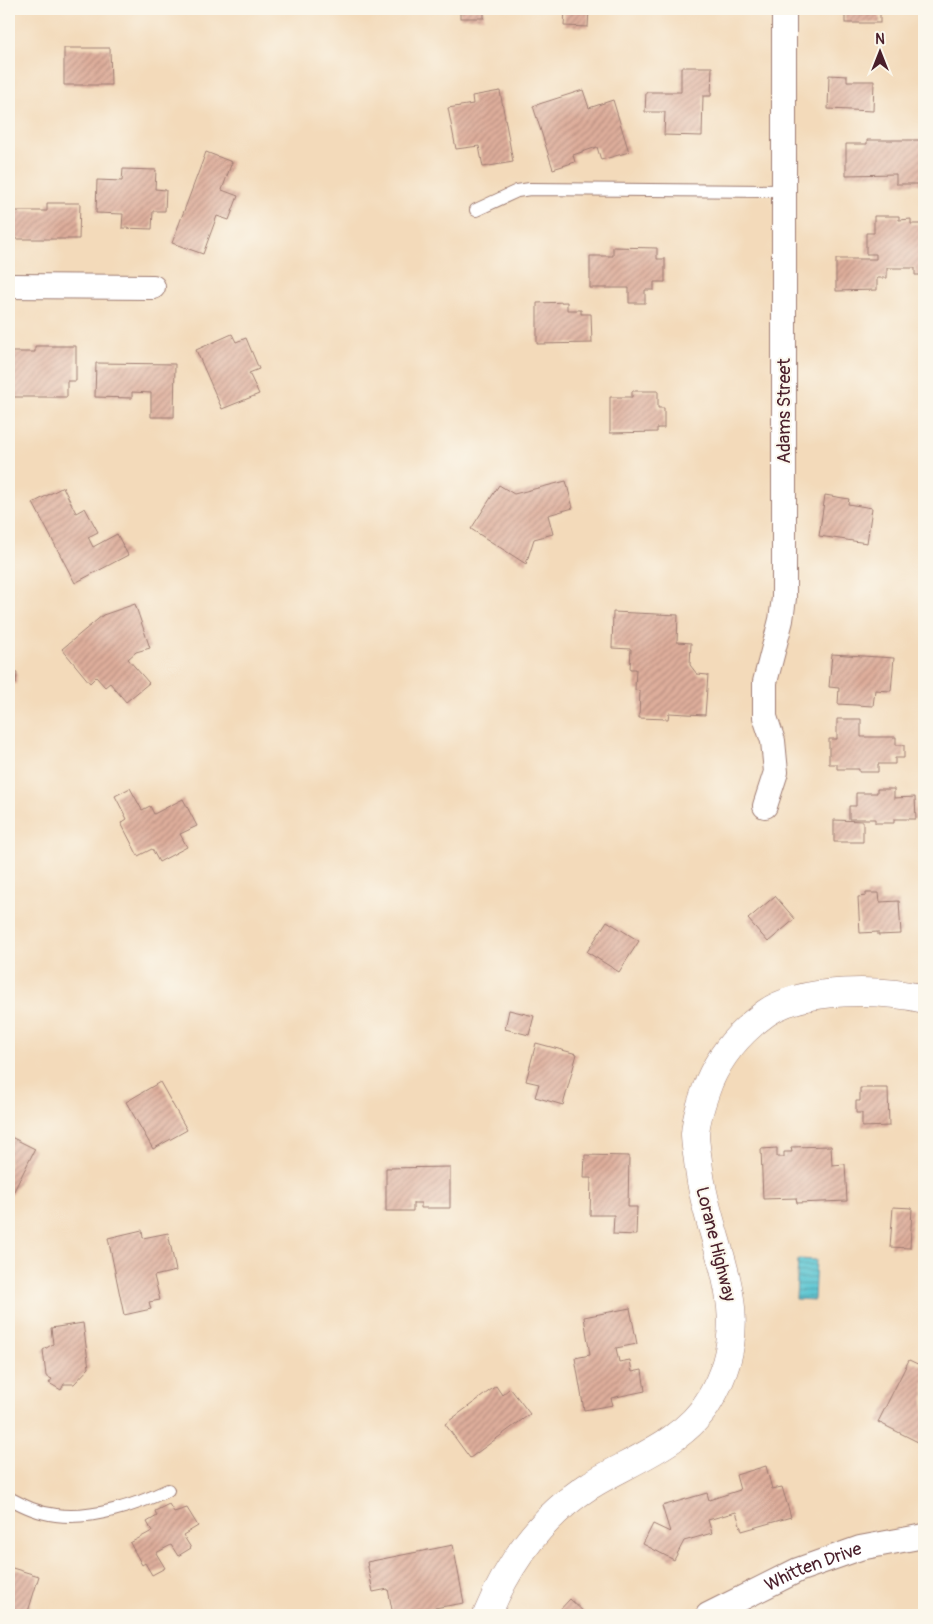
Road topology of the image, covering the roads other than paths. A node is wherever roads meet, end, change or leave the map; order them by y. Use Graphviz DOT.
graph roads {
  1 [pos="784,9"];
  2 [pos="784,192"];
  3 [pos="476,210"];
  4 [pos="9,286"];
  5 [pos="153,287"];
  6 [pos="764,806"];
  7 [pos="924,999"];
  8 [pos="168,1490"];
  9 [pos="9,1498"];
  10 [pos="924,1536"];
  11 [pos="486,1615"];
  12 [pos="708,1615"];
  1 -- 2 [label="street, Adams Street"];
  2 -- 3 [label="lane"];
  2 -- 6 [label="street, Adams Street"];
  4 -- 5 [label="street"];
  7 -- 11 [label="street, Lorane Highway"];
  8 -- 9 [label="lane"];
  10 -- 12 [label="street, Whitten Drive"];
}
